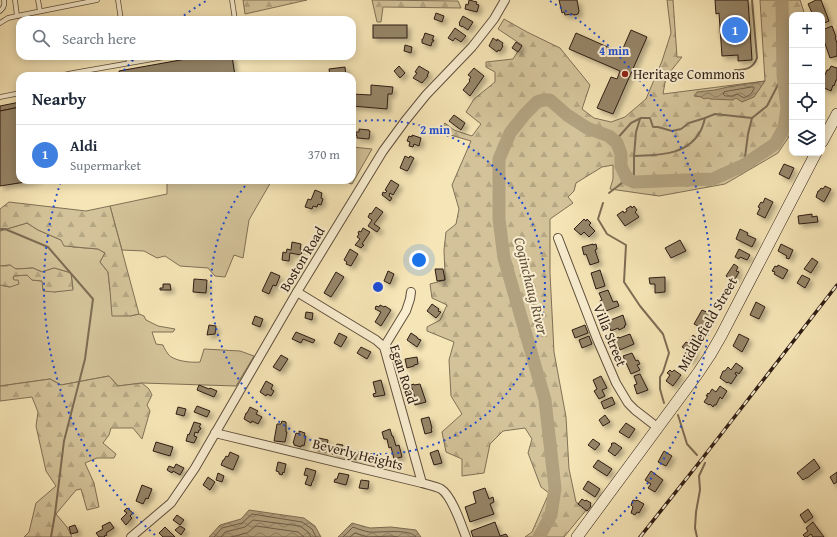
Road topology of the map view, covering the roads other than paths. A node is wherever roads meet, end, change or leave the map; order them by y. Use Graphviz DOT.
graph roads {
  1 [pos="4,0"];
  2 [pos="15,0"];
  3 [pos="38,0"];
  4 [pos="62,0"];
  5 [pos="97,0"];
  6 [pos="118,0"];
  7 [pos="232,0"];
  8 [pos="505,0"];
  9 [pos="83,1"];
  10 [pos="63,7"];
  11 [pos="0,11"];
  12 [pos="40,11"];
  13 [pos="16,16"];
  14 [pos="17,16"];
  15 [pos="120,16"];
  16 [pos="234,16"];
  17 [pos="0,23"];
  18 [pos="129,60"];
  19 [pos="147,60"];
  20 [pos="129,63"];
  21 [pos="79,72"];
  22 [pos="16,94"];
  23 [pos="0,97"];
  24 [pos="837,114"];
  25 [pos="825,136"];
  26 [pos="814,156"];
  27 [pos="558,238"];
  28 [pos="298,292"];
  29 [pos="411,292"];
  30 [pos="384,347"];
  31 [pos="657,427"];
  32 [pos="215,433"];
  33 [pos="422,483"];
  34 [pos="131,537"];
  35 [pos="466,537"];
  36 [pos="577,537"];
  1 -- 11 [label="lane"];
  2 -- 14 [label="lane"];
  3 -- 12 [label="lane"];
  4 -- 10 [label="lane"];
  5 -- 9 [label="lane"];
  6 -- 15 [label="lane"];
  7 -- 16 [label="lane"];
  8 -- 28 [label="street, Boston Road"];
  9 -- 10 [label="lane"];
  10 -- 12 [label="lane"];
  12 -- 14 [label="lane"];
  13 -- 17 [label="lane"];
  18 -- 20 [label="lane"];
  19 -- 20 [label="lane"];
  20 -- 21 [label="lane"];
  22 -- 23 [label="lane"];
  24 -- 25 [label="main road"];
  26 -- 31 [label="main road, Middlefield Street"];
  27 -- 31 [label="street, Villa Street"];
  28 -- 30 [label="street, Egan Road"];
  28 -- 32 [label="street, Boston Road"];
  29 -- 30 [label="street"];
  30 -- 33 [label="street, Egan Road"];
  31 -- 36 [label="main road, Middlefield Street"];
  32 -- 33 [label="street, Beverly Heights"];
  32 -- 34 [label="street, Boston Road"];
  33 -- 35 [label="street, Beverly Heights"];
}
